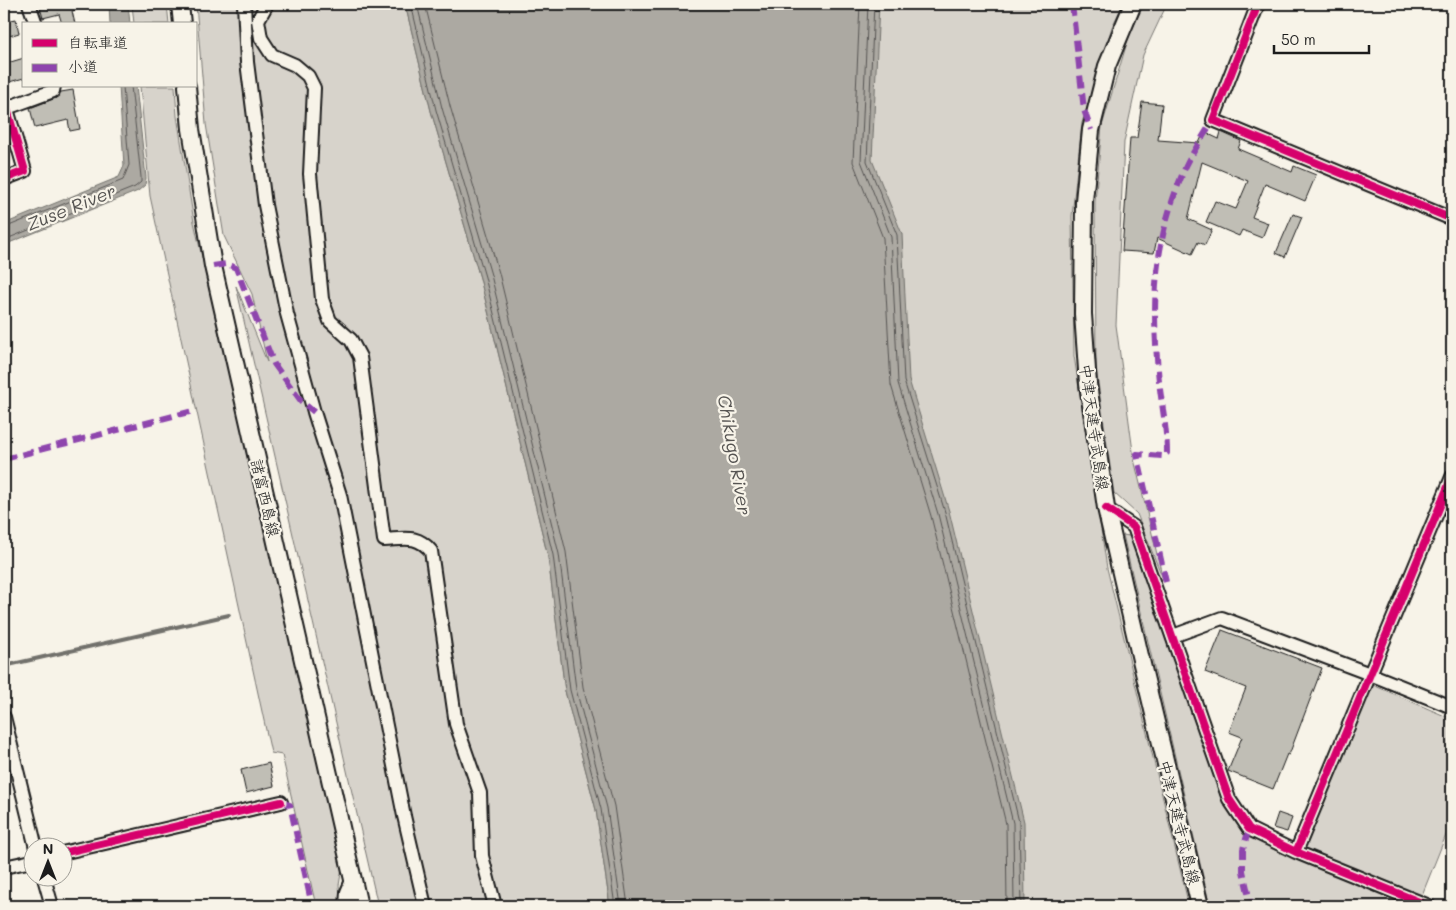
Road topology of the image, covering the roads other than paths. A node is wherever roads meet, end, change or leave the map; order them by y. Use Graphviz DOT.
graph roads {
  1 [pos="29,4"];
  2 [pos="180,4"];
  3 [pos="244,4"];
  4 [pos="267,4"];
  5 [pos="1133,4"];
  6 [pos="1258,4"];
  7 [pos="35,22"];
  8 [pos="182,22"];
  9 [pos="54,88"];
  10 [pos="187,88"];
  11 [pos="5,109"];
  12 [pos="4,179"];
  13 [pos="1452,220"];
  14 [pos="1452,477"];
  15 [pos="1106,508"];
  16 [pos="1173,636"];
  17 [pos="1370,674"];
  18 [pos="1452,707"];
  19 [pos="4,717"];
  20 [pos="282,802"];
  21 [pos="34,838"];
  22 [pos="72,852"];
  23 [pos="1296,852"];
  24 [pos="22,862"];
  25 [pos="4,867"];
  26 [pos="353,878"];
  27 [pos="47,888"];
  28 [pos="52,906"];
  29 [pos="346,906"];
  30 [pos="359,906"];
  31 [pos="425,906"];
  32 [pos="495,906"];
  33 [pos="1200,906"];
  34 [pos="1429,906"];
  1 -- 7 [label="street"];
  2 -- 8 [label="main road"];
  3 -- 31 [label="street"];
  4 -- 32 [label="street"];
  5 -- 15 [label="main road, 中津天建寺武島線"];
  6 -- 13 [label="street"];
  9 -- 11 [label="street"];
  10 -- 26 [label="main road, 諸富西島線"];
  11 -- 12 [label="street"];
  14 -- 17 [label="street"];
  15 -- 16 [label="street"];
  15 -- 33 [label="main road, 中津天建寺武島線"];
  16 -- 17 [label="street"];
  16 -- 23 [label="street"];
  17 -- 18 [label="street"];
  17 -- 23 [label="street"];
  19 -- 21 [label="street"];
  20 -- 22 [label="street"];
  23 -- 34 [label="street"];
  24 -- 25 [label="street"];
  26 -- 29 [label="street"];
  26 -- 30 [label="main road, 諸富西島線"];
  27 -- 28 [label="street"];
}
